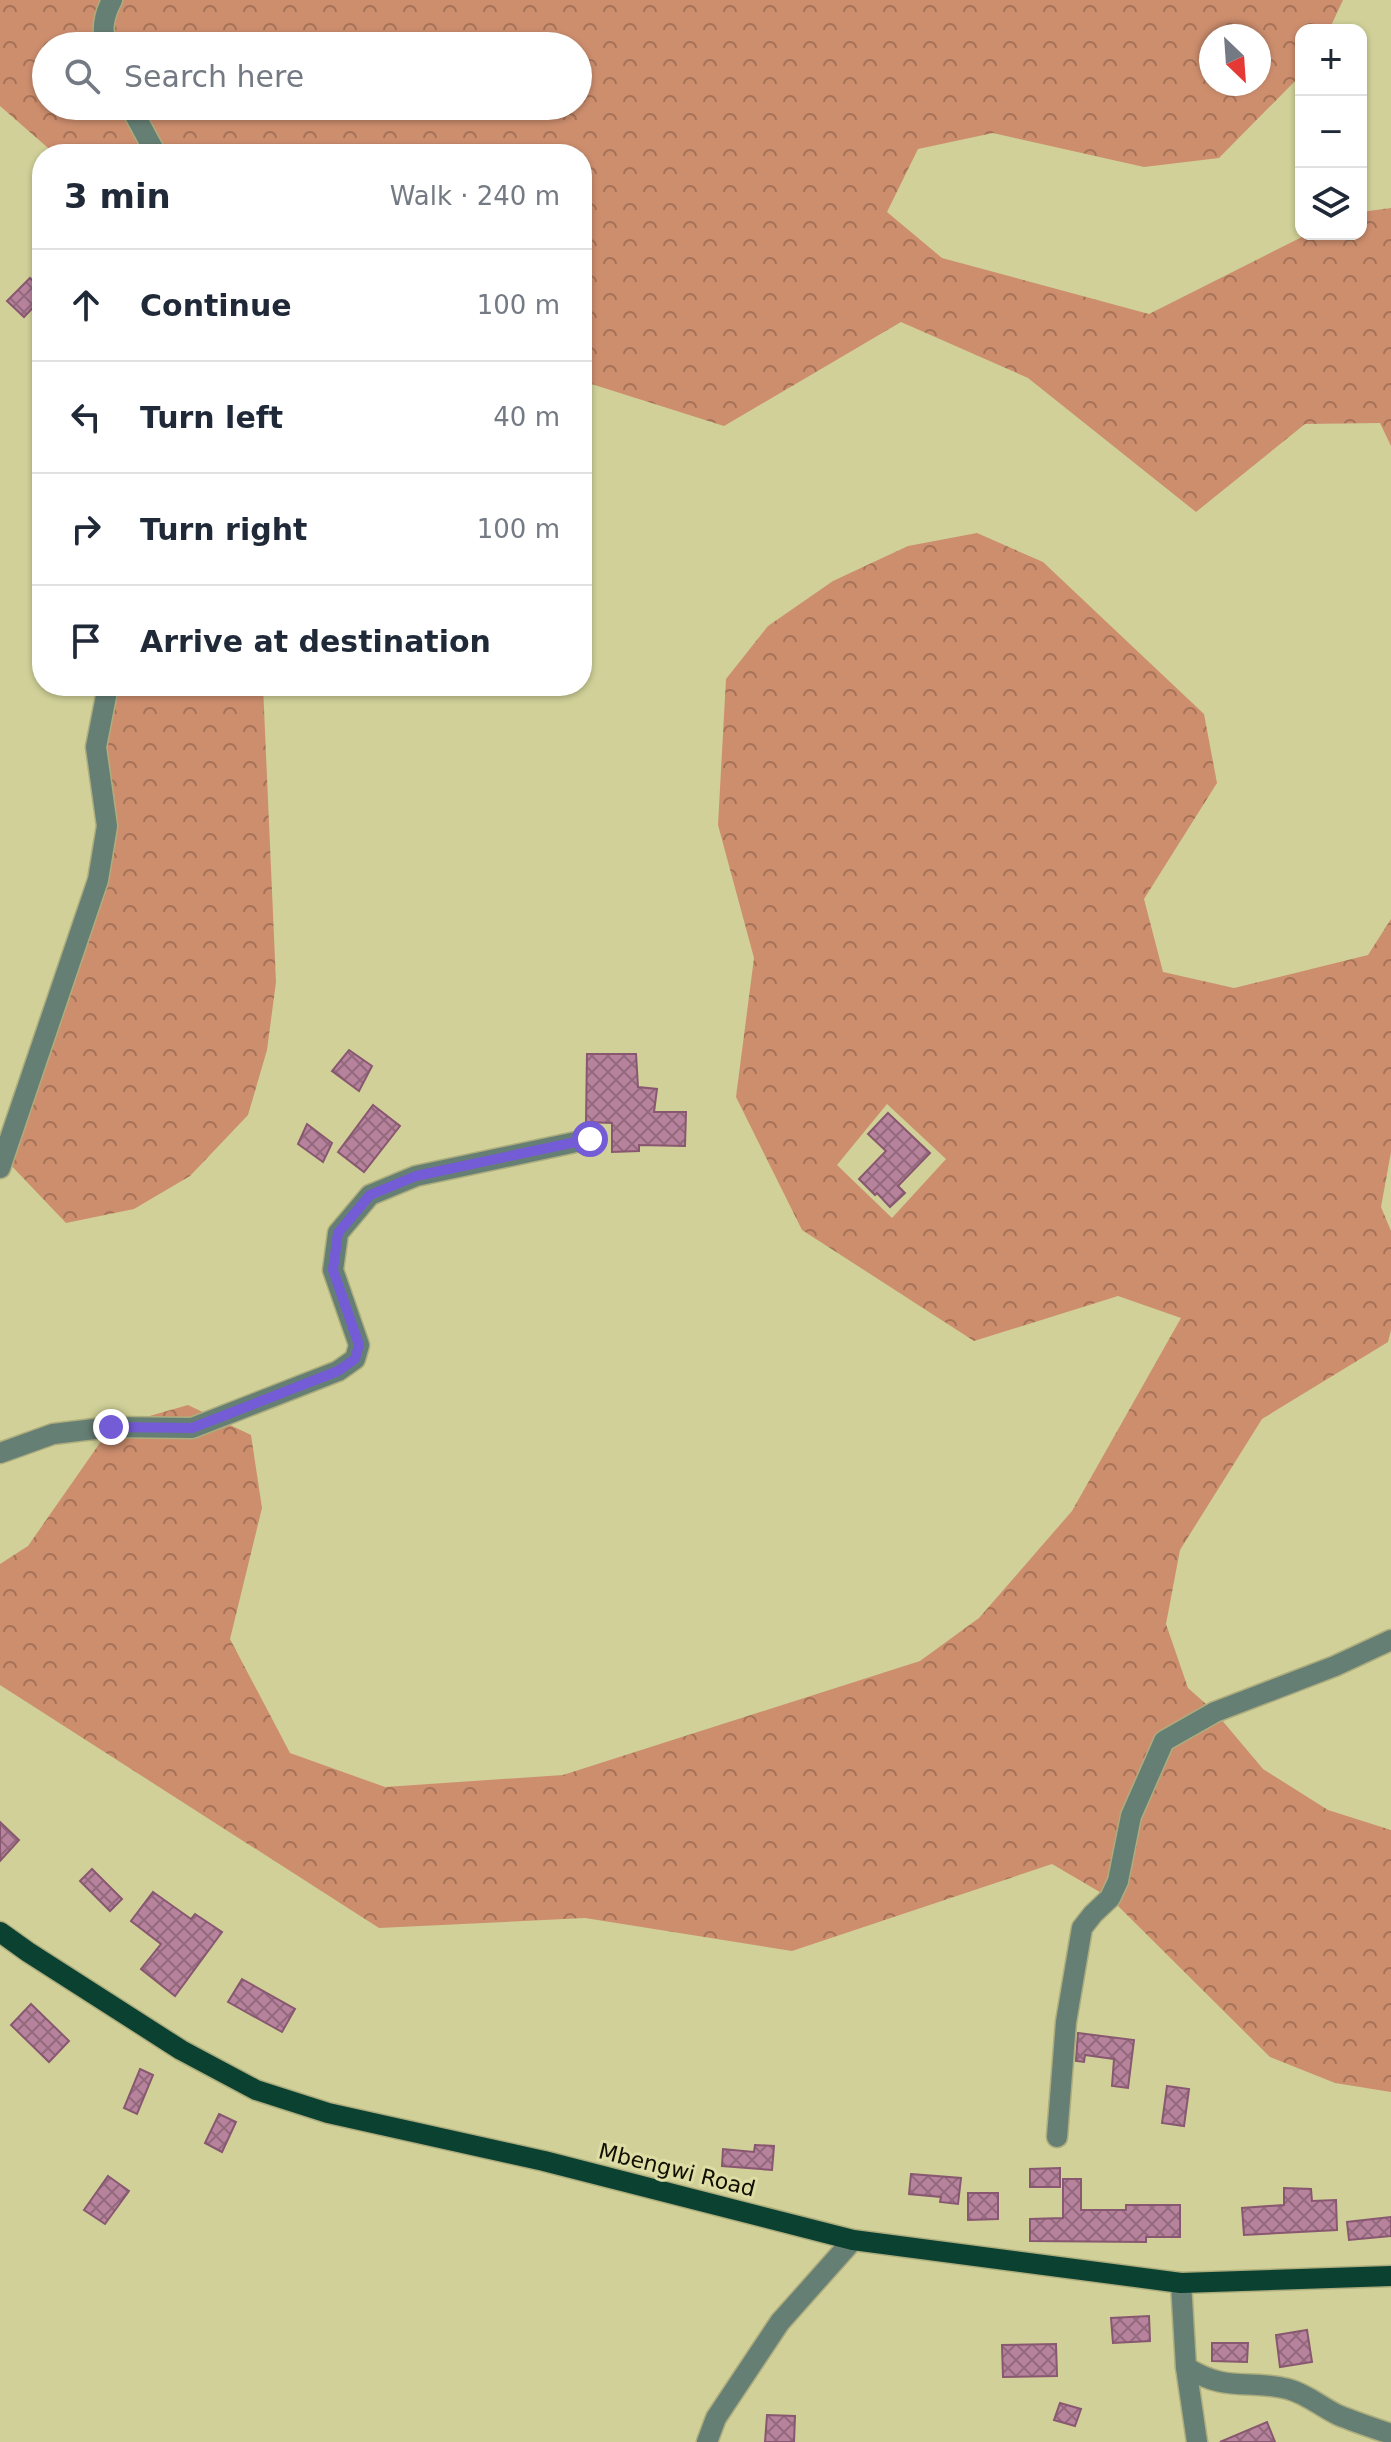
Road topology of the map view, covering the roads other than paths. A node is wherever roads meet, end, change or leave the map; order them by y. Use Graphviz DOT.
graph roads {
  1 [pos="112,0"];
  2 [pos="102,32"];
  3 [pos="138,120"];
  4 [pos="151,144"];
  5 [pos="106,696"];
  6 [pos="590,1139"];
  7 [pos="0,1168"];
  8 [pos="0,1453"];
  9 [pos="1391,1640"];
  10 [pos="0,1932"];
  11 [pos="1057,2137"];
  12 [pos="853,2240"];
  13 [pos="1391,2276"];
  14 [pos="1181,2283"];
  15 [pos="1186,2367"];
  16 [pos="1391,2434"];
  17 [pos="707,2442"];
  18 [pos="1197,2442"];
  1 -- 2 [label="street"];
  3 -- 4 [label="street"];
  5 -- 7 [label="street"];
  6 -- 8 [label="street"];
  9 -- 11 [label="street"];
  10 -- 12 [label="main road, Mbengwi Road"];
  12 -- 14 [label="main road, Mbengwi Road"];
  12 -- 17 [label="street"];
  13 -- 14 [label="main road, Mbengwi Road"];
  14 -- 15 [label="street"];
  15 -- 16 [label="street"];
  15 -- 18 [label="street"];
}
